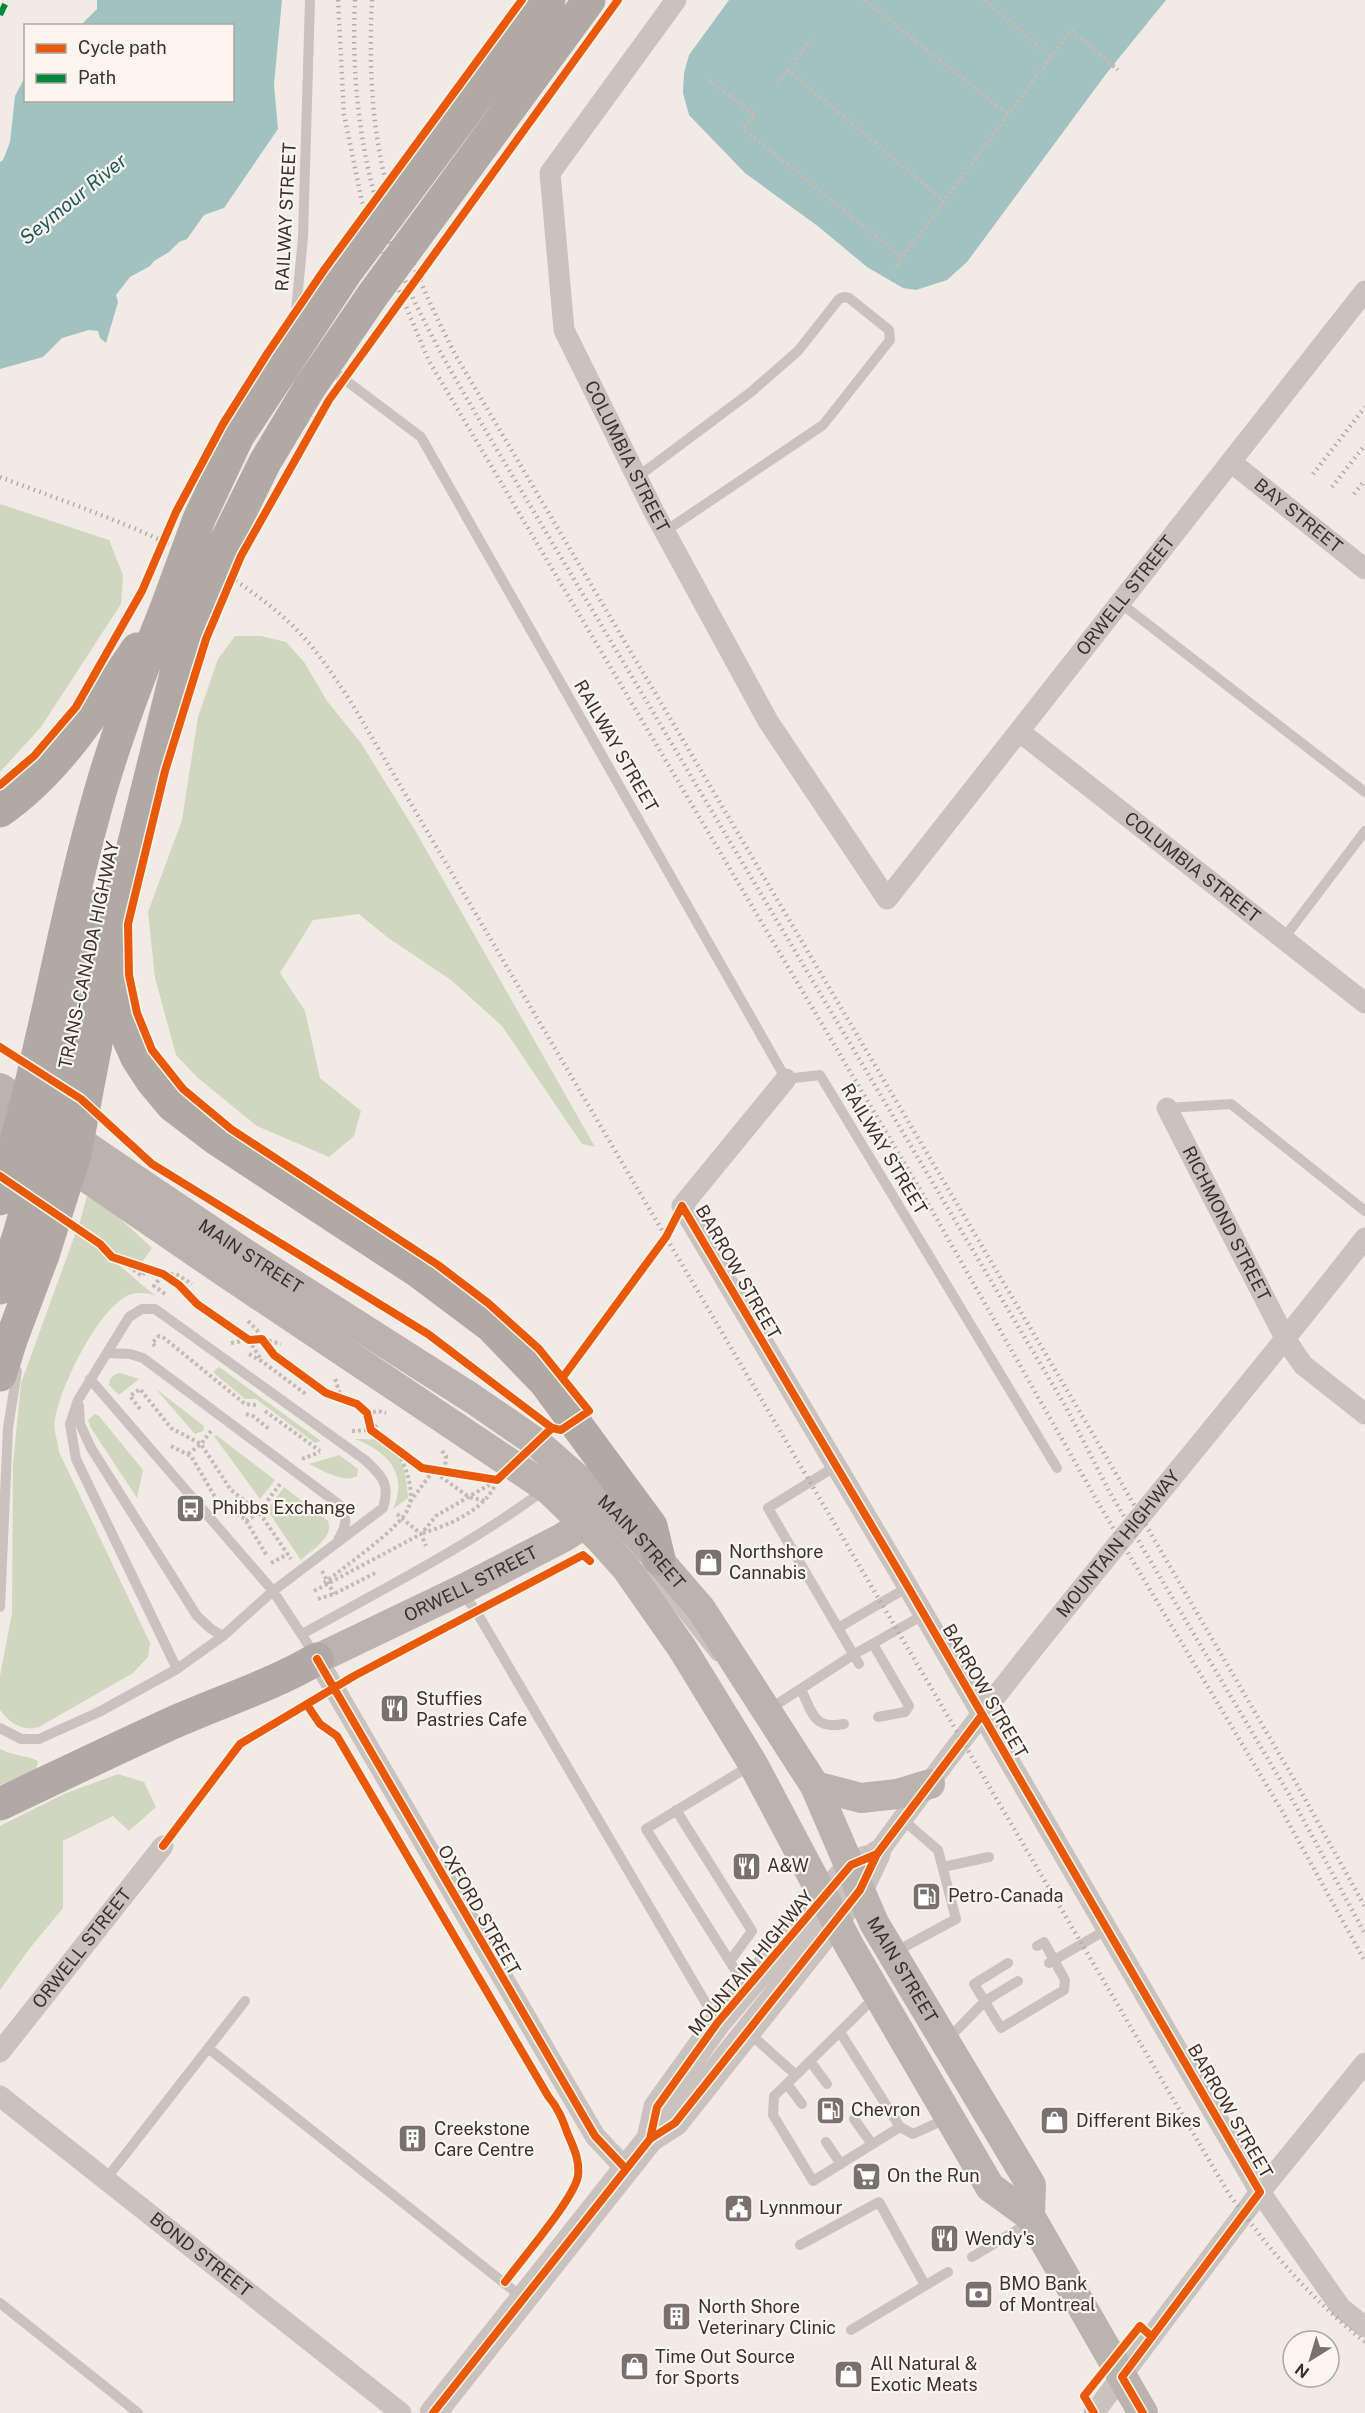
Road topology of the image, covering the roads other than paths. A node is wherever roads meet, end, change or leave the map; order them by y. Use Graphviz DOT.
graph roads {
  1 [pos="310,0"];
  2 [pos="549,0"];
  3 [pos="589,0"];
  4 [pos="676,0"];
  5 [pos="1365,291"];
  6 [pos="1231,462"];
  7 [pos="636,478"];
  8 [pos="664,532"];
  9 [pos="1365,569"];
  10 [pos="1119,602"];
  11 [pos="177,617"];
  12 [pos="1020,732"];
  13 [pos="1365,792"];
  14 [pos="0,811"];
  15 [pos="1365,831"];
  16 [pos="887,899"];
  17 [pos="1284,938"];
  18 [pos="112,948"];
  19 [pos="116,992"];
  20 [pos="1365,1003"];
  21 [pos="81,1033"];
  22 [pos="786,1078"];
  23 [pos="0,1088"];
  24 [pos="1167,1108"];
  25 [pos="0,1118"];
  26 [pos="0,1199"];
  27 [pos="1365,1211"];
  28 [pos="1365,1238"];
  29 [pos="31,1246"];
  30 [pos="0,1287"];
  31 [pos="1286,1340"];
  32 [pos="107,1353"];
  33 [pos="11,1367"];
  34 [pos="90,1379"];
  35 [pos="78,1400"];
  36 [pos="1365,1414"];
  37 [pos="836,1467"];
  38 [pos="1057,1468"];
  39 [pos="578,1500"];
  40 [pos="334,1546"];
  41 [pos="648,1558"];
  42 [pos="908,1587"];
  43 [pos="461,1590"];
  44 [pos="273,1591"];
  45 [pos="0,1607"];
  46 [pos="923,1615"];
  47 [pos="838,1628"];
  48 [pos="223,1636"];
  49 [pos="873,1644"];
  50 [pos="310,1646"];
  51 [pos="856,1660"];
  52 [pos="177,1669"];
  53 [pos="801,1689"];
  54 [pos="766,1711"];
  55 [pos="982,1715"];
  56 [pos="878,1717"];
  57 [pos="844,1724"];
  58 [pos="0,1728"];
  59 [pos="753,1764"];
  60 [pos="930,1784"];
  61 [pos="815,1786"];
  62 [pos="0,1804"];
  63 [pos="676,1810"];
  64 [pos="903,1820"];
  65 [pos="163,1846"];
  66 [pos="989,1857"];
  67 [pos="943,1867"];
  68 [pos="863,1870"];
  69 [pos="829,1910"];
  70 [pos="1106,1930"];
  71 [pos="1037,1946"];
  72 [pos="893,1953"];
  73 [pos="730,1961"];
  74 [pos="1051,1962"];
  75 [pos="1008,1963"];
  76 [pos="1018,1981"];
  77 [pos="746,1987"];
  78 [pos="878,1995"];
  79 [pos="245,2001"];
  80 [pos="985,2001"];
  81 [pos="718,2022"];
  82 [pos="747,2031"];
  83 [pos="840,2032"];
  84 [pos="946,2042"];
  85 [pos="208,2048"];
  86 [pos="0,2052"];
  87 [pos="810,2061"];
  88 [pos="1365,2062"];
  89 [pos="796,2075"];
  90 [pos="788,2084"];
  91 [pos="827,2084"];
  92 [pos="0,2096"];
  93 [pos="802,2104"];
  94 [pos="950,2117"];
  95 [pos="854,2120"];
  96 [pos="900,2127"];
  97 [pos="650,2139"];
  98 [pos="826,2142"];
  99 [pos="872,2144"];
  100 [pos="841,2164"];
  101 [pos="626,2169"];
  102 [pos="106,2179"];
  103 [pos="1260,2192"];
  104 [pos="1031,2218"];
  105 [pos="800,2246"];
  106 [pos="972,2257"];
  107 [pos="948,2272"];
  108 [pos="925,2285"];
  109 [pos="524,2298"];
  110 [pos="0,2303"];
  111 [pos="1365,2326"];
  112 [pos="851,2330"];
  113 [pos="1122,2377"];
  114 [pos="138,2413"];
  115 [pos="401,2413"];
  116 [pos="433,2413"];
  117 [pos="1094,2413"];
  118 [pos="1143,2413"];
  1 -- 22 [label="lane, RAILWAY STREET"];
  2 -- 11 [label="highway, bridge"];
  3 -- 11 [label="highway, bridge"];
  4 -- 7 [label="street, COLUMBIA STREET"];
  5 -- 6 [label="street, ORWELL STREET"];
  6 -- 9 [label="street, BAY STREET"];
  6 -- 10 [label="street, ORWELL STREET"];
  7 -- 8 [label="street, COLUMBIA STREET"];
  7 -- 8 [label="lane"];
  8 -- 16 [label="street, COLUMBIA STREET"];
  10 -- 12 [label="street, ORWELL STREET"];
  10 -- 13 [label="lane"];
  11 -- 14 [label="highway"];
  11 -- 18 [label="highway"];
  11 -- 21 [label="highway, TRANS-CANADA HIGHWAY"];
  12 -- 16 [label="street, ORWELL STREET"];
  12 -- 17 [label="street, COLUMBIA STREET"];
  15 -- 17 [label="lane"];
  17 -- 20 [label="street, COLUMBIA STREET"];
  18 -- 19 [label="highway"];
  18 -- 21 [label="highway"];
  19 -- 21 [label="lane"];
  19 -- 41 [label="highway"];
  21 -- 26 [label="highway, TRANS-CANADA HIGHWAY, bridge"];
  21 -- 29 [label="highway, TRANS-CANADA HIGHWAY, bridge"];
  22 -- 37 [label="street, BARROW STREET"];
  22 -- 38 [label="lane, RAILWAY STREET"];
  23 -- 39 [label="main road, MAIN STREET"];
  24 -- 27 [label="lane"];
  24 -- 31 [label="street, RICHMOND STREET"];
  25 -- 39 [label="main road, MAIN STREET"];
  28 -- 31 [label="street, MOUNTAIN HIGHWAY"];
  29 -- 30 [label="highway, TRANS-CANADA HIGHWAY"];
  29 -- 33 [label="highway"];
  31 -- 36 [label="street, RICHMOND STREET"];
  31 -- 55 [label="street, MOUNTAIN HIGHWAY"];
  32 -- 34 [label="lane"];
  32 -- 40 [label="lane"];
  32 -- 40 [label="lane"];
  33 -- 45 [label="lane"];
  34 -- 35 [label="lane"];
  34 -- 44 [label="lane"];
  35 -- 48 [label="lane"];
  35 -- 52 [label="lane"];
  37 -- 42 [label="street, BARROW STREET"];
  37 -- 47 [label="lane"];
  39 -- 41 [label="main road, MAIN STREET"];
  39 -- 43 [label="main road, ORWELL STREET"];
  39 -- 50 [label="lane, ORWELL STREET"];
  39 -- 59 [label="main road, MAIN STREET"];
  40 -- 44 [label="lane"];
  41 -- 54 [label="main road, MAIN STREET"];
  42 -- 46 [label="street, BARROW STREET"];
  42 -- 47 [label="lane"];
  43 -- 50 [label="main road, ORWELL STREET"];
  43 -- 81 [label="lane"];
  44 -- 48 [label="lane"];
  44 -- 50 [label="lane"];
  46 -- 49 [label="lane"];
  46 -- 55 [label="street, BARROW STREET"];
  47 -- 51 [label="lane"];
  48 -- 52 [label="lane"];
  49 -- 51 [label="lane"];
  49 -- 56 [label="lane"];
  50 -- 62 [label="highway"];
  50 -- 101 [label="street, OXFORD STREET"];
  51 -- 53 [label="lane"];
  52 -- 58 [label="lane"];
  53 -- 54 [label="lane"];
  53 -- 57 [label="lane"];
  54 -- 61 [label="main road, MAIN STREET"];
  55 -- 60 [label="street, MOUNTAIN HIGHWAY"];
  55 -- 70 [label="street, BARROW STREET"];
  59 -- 63 [label="lane"];
  59 -- 69 [label="main road, MAIN STREET"];
  60 -- 61 [label="main road"];
  60 -- 64 [label="street, MOUNTAIN HIGHWAY"];
  61 -- 68 [label="main road, MAIN STREET"];
  63 -- 73 [label="lane"];
  63 -- 73 [label="lane"];
  64 -- 67 [label="lane"];
  64 -- 68 [label="street, MOUNTAIN HIGHWAY"];
  65 -- 86 [label="street, ORWELL STREET"];
  66 -- 67 [label="lane"];
  67 -- 72 [label="lane"];
  68 -- 69 [label="street, MOUNTAIN HIGHWAY"];
  68 -- 72 [label="main road, MAIN STREET"];
  69 -- 77 [label="street, MOUNTAIN HIGHWAY"];
  69 -- 78 [label="main road, MAIN STREET"];
  69 -- 82 [label="street, MOUNTAIN HIGHWAY"];
  70 -- 74 [label="lane"];
  70 -- 103 [label="street, BARROW STREET"];
  71 -- 74 [label="lane"];
  72 -- 84 [label="main road, MAIN STREET"];
  73 -- 77 [label="lane"];
  74 -- 80 [label="lane"];
  75 -- 80 [label="lane"];
  76 -- 80 [label="lane"];
  77 -- 81 [label="street, MOUNTAIN HIGHWAY"];
  78 -- 83 [label="lane"];
  78 -- 94 [label="main road, MAIN STREET"];
  79 -- 85 [label="lane"];
  80 -- 84 [label="lane"];
  81 -- 97 [label="street, MOUNTAIN HIGHWAY"];
  82 -- 89 [label="lane"];
  82 -- 97 [label="street, MOUNTAIN HIGHWAY"];
  83 -- 87 [label="lane"];
  83 -- 96 [label="lane"];
  84 -- 104 [label="main road, MAIN STREET"];
  85 -- 102 [label="lane"];
  85 -- 109 [label="lane"];
  87 -- 89 [label="lane"];
  87 -- 91 [label="lane"];
  88 -- 103 [label="street"];
  89 -- 90 [label="lane"];
  90 -- 93 [label="lane"];
  90 -- 100 [label="lane"];
  92 -- 102 [label="street, BOND STREET"];
  94 -- 96 [label="lane"];
  94 -- 104 [label="main road, MAIN STREET"];
  95 -- 99 [label="lane"];
  96 -- 99 [label="lane"];
  97 -- 101 [label="street, MOUNTAIN HIGHWAY"];
  98 -- 100 [label="lane"];
  99 -- 100 [label="lane"];
  101 -- 109 [label="street, MOUNTAIN HIGHWAY"];
  102 -- 115 [label="street, BOND STREET"];
  103 -- 111 [label="street, BARROW STREET"];
  103 -- 113 [label="street"];
  104 -- 106 [label="lane"];
  104 -- 113 [label="main road, MAIN STREET"];
  105 -- 108 [label="lane"];
  107 -- 108 [label="lane"];
  108 -- 112 [label="lane"];
  109 -- 116 [label="street, MOUNTAIN HIGHWAY"];
  110 -- 114 [label="lane"];
  113 -- 117 [label="street"];
  113 -- 118 [label="main road, MAIN STREET"];
}
